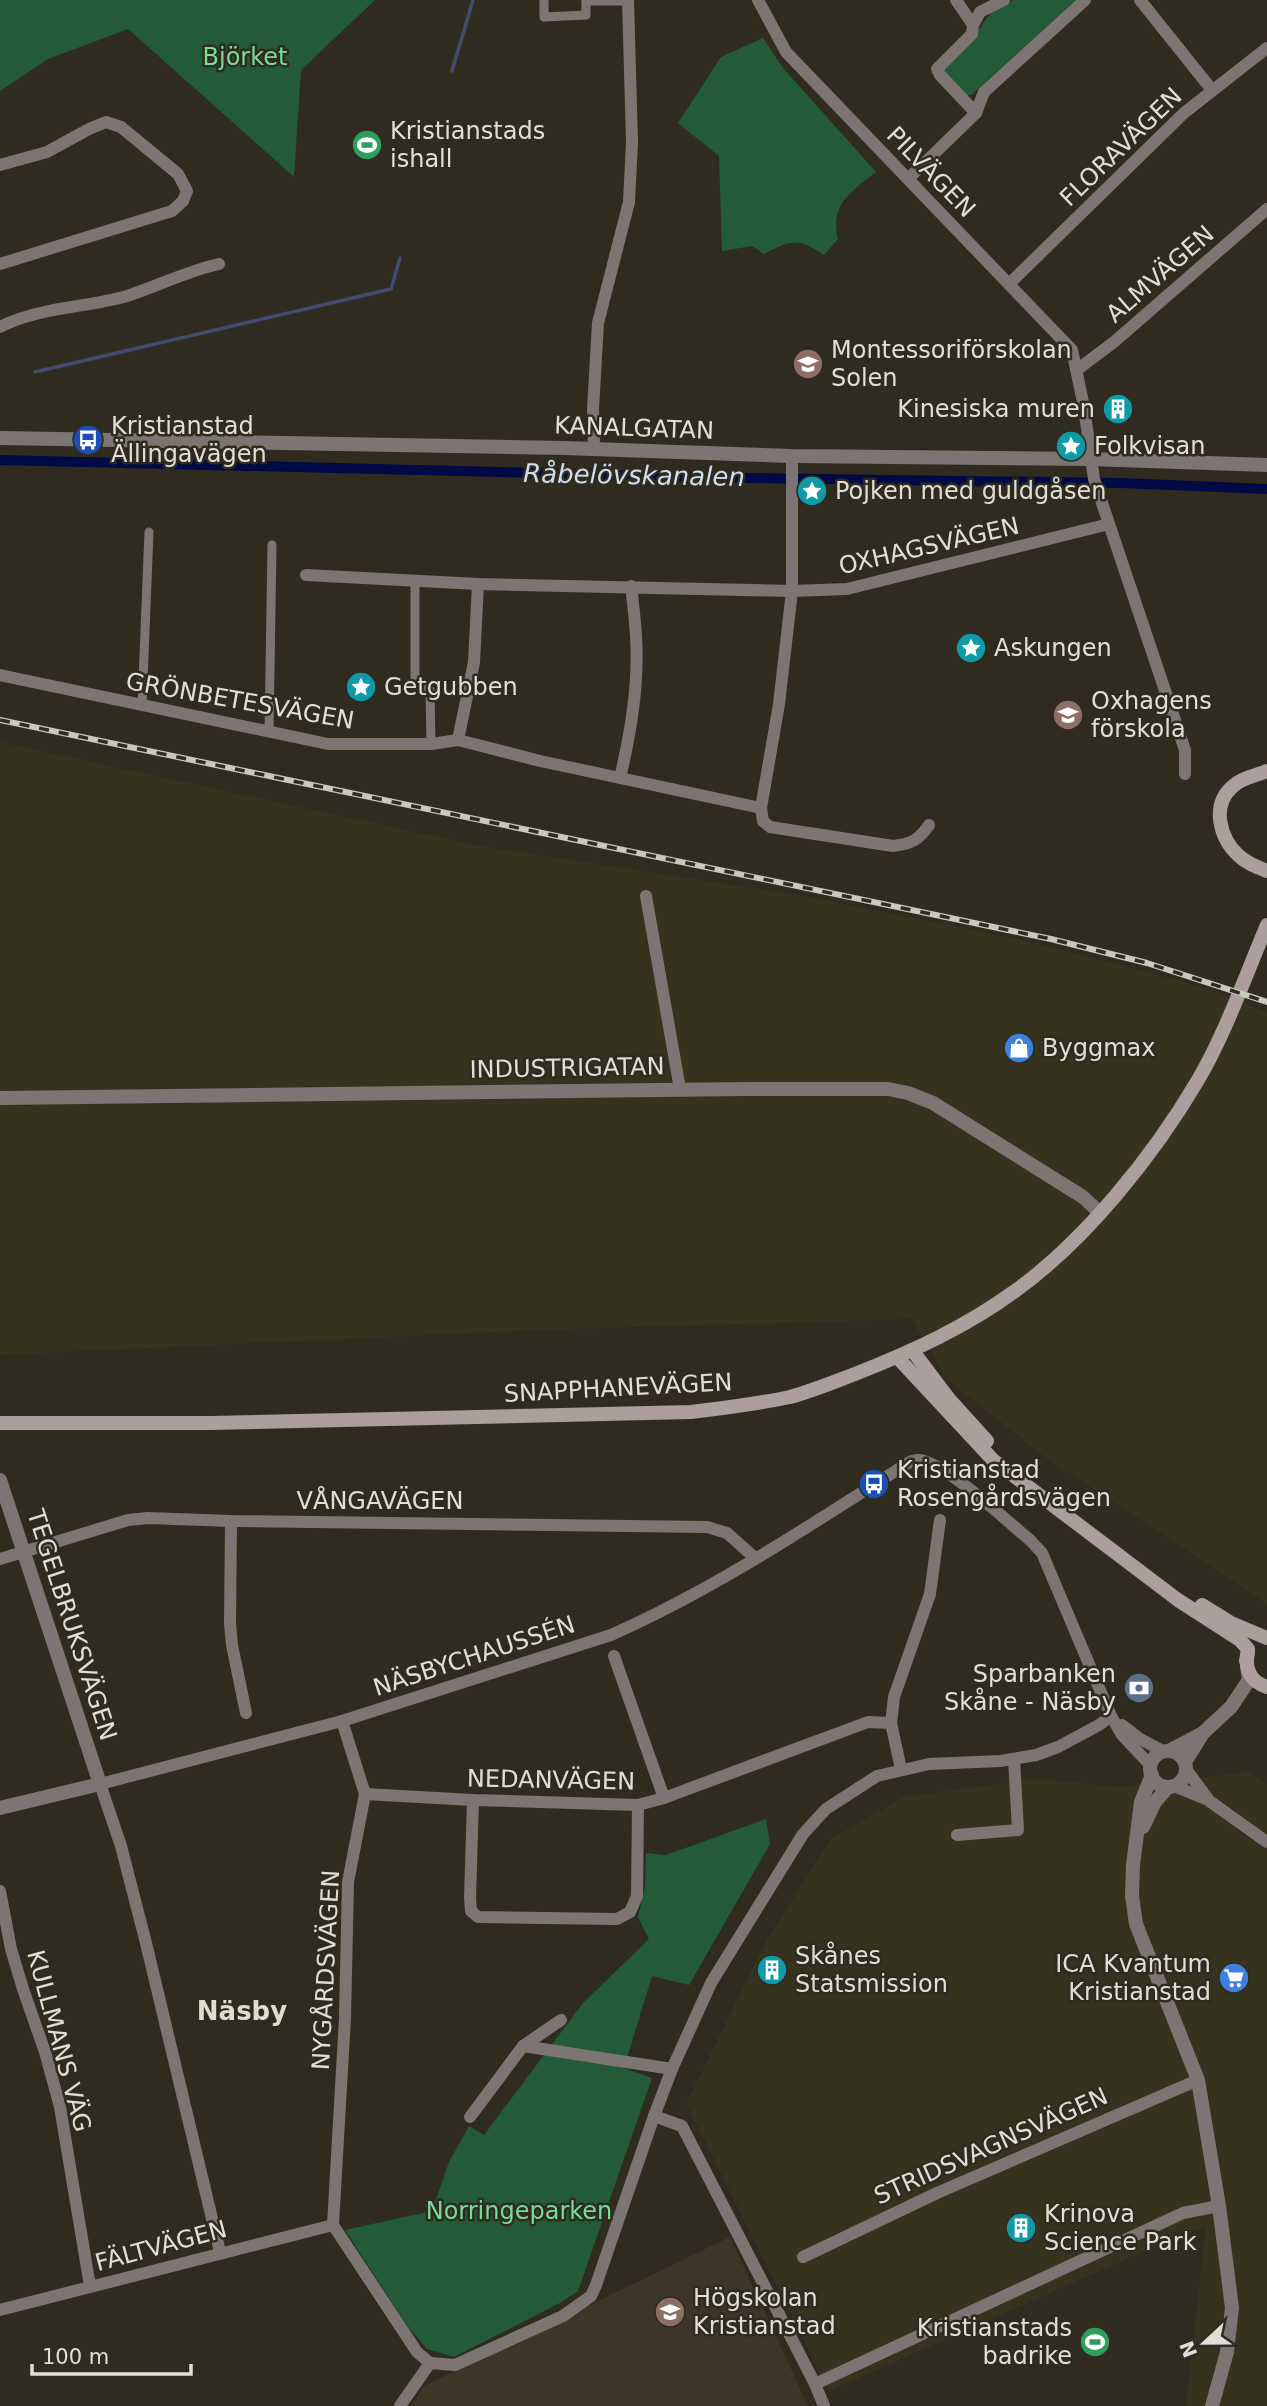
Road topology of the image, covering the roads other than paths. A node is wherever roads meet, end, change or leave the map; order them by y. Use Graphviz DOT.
graph roads {
  1 [pos="544,0"];
  2 [pos="586,0"];
  3 [pos="628,0"];
  4 [pos="758,0"];
  5 [pos="956,0"];
  6 [pos="1004,0"];
  7 [pos="1085,0"];
  8 [pos="1140,0"];
  9 [pos="972,25"];
  10 [pos="1267,48"];
  11 [pos="1212,90"];
  12 [pos="976,113"];
  13 [pos="0,165"];
  14 [pos="908,179"];
  15 [pos="1267,209"];
  16 [pos="0,264"];
  17 [pos="219,264"];
  18 [pos="1010,283"];
  19 [pos="0,327"];
  20 [pos="1078,369"];
  21 [pos="0,438"];
  22 [pos="594,449"];
  23 [pos="792,456"];
  24 [pos="1090,459"];
  25 [pos="1267,465"];
  26 [pos="1109,524"];
  27 [pos="149,532"];
  28 [pos="272,545"];
  29 [pos="306,575"];
  30 [pos="415,581"];
  31 [pos="478,584"];
  32 [pos="631,586"];
  33 [pos="792,591"];
  34 [pos="0,675"];
  35 [pos="142,705"];
  36 [pos="269,732"];
  37 [pos="458,740"];
  38 [pos="430,744"];
  39 [pos="1185,774"];
  40 [pos="1263,775"];
  41 [pos="620,778"];
  42 [pos="761,808"];
  43 [pos="929,825"];
  44 [pos="1267,871"];
  45 [pos="646,896"];
  46 [pos="1267,925"];
  47 [pos="1259,950"];
  48 [pos="680,1089"];
  49 [pos="0,1098"];
  50 [pos="1099,1212"];
  51 [pos="912,1350"];
  52 [pos="897,1357"];
  53 [pos="0,1423"];
  54 [pos="0,1480"];
  55 [pos="1030,1489"];
  56 [pos="940,1520"];
  57 [pos="231,1521"];
  58 [pos="1108,1547"];
  59 [pos="23,1552"];
  60 [pos="754,1558"];
  61 [pos="0,1559"];
  62 [pos="1267,1638"];
  63 [pos="614,1656"];
  64 [pos="1247,1664"];
  65 [pos="1264,1686"];
  66 [pos="1231,1707"];
  67 [pos="246,1713"];
  68 [pos="1111,1716"];
  69 [pos="342,1721"];
  70 [pos="891,1724"];
  71 [pos="1203,1733"];
  72 [pos="1166,1751"];
  73 [pos="1014,1759"];
  74 [pos="1186,1766"];
  75 [pos="901,1769"];
  76 [pos="1151,1771"];
  77 [pos="100,1784"];
  78 [pos="1171,1786"];
  79 [pos="365,1794"];
  80 [pos="664,1798"];
  81 [pos="474,1800"];
  82 [pos="1208,1800"];
  83 [pos="638,1805"];
  84 [pos="0,1808"];
  85 [pos="957,1835"];
  86 [pos="1138,1838"];
  87 [pos="1267,1842"];
  88 [pos="0,1891"];
  89 [pos="562,2020"];
  90 [pos="523,2046"];
  91 [pos="672,2069"];
  92 [pos="1198,2080"];
  93 [pos="654,2116"];
  94 [pos="470,2117"];
  95 [pos="1219,2206"];
  96 [pos="333,2225"];
  97 [pos="220,2252"];
  98 [pos="803,2257"];
  99 [pos="90,2286"];
  100 [pos="0,2310"];
  101 [pos="430,2363"];
  102 [pos="815,2384"];
  103 [pos="400,2406"];
  104 [pos="824,2406"];
  105 [pos="1212,2406"];
  1 -- 2 [label="street"];
  2 -- 3 [label="street"];
  3 -- 22 [label="street"];
  4 -- 14 [label="street, PILVÄGEN"];
  5 -- 9 [label="street"];
  6 -- 9 [label="street"];
  7 -- 12 [label="street"];
  8 -- 11 [label="street"];
  9 -- 12 [label="street"];
  10 -- 11 [label="street, FLORAVÄGEN"];
  11 -- 18 [label="street, FLORAVÄGEN"];
  12 -- 14 [label="street"];
  13 -- 16 [label="street"];
  14 -- 18 [label="street, PILVÄGEN"];
  15 -- 20 [label="street, ALMVÄGEN"];
  17 -- 19 [label="street"];
  18 -- 20 [label="street, PILVÄGEN"];
  20 -- 24 [label="street"];
  21 -- 22 [label="street, KANALGATAN"];
  22 -- 23 [label="street, KANALGATAN"];
  23 -- 24 [label="street, KANALGATAN"];
  23 -- 33 [label="street"];
  24 -- 25 [label="street, KANALGATAN"];
  24 -- 26 [label="street"];
  26 -- 33 [label="street, OXHAGSVÄGEN"];
  26 -- 39 [label="street"];
  27 -- 35 [label="street"];
  28 -- 36 [label="street"];
  29 -- 30 [label="street, OXHAGSVÄGEN"];
  30 -- 31 [label="street, OXHAGSVÄGEN"];
  30 -- 38 [label="street"];
  31 -- 32 [label="street, OXHAGSVÄGEN"];
  31 -- 37 [label="street"];
  32 -- 33 [label="street, OXHAGSVÄGEN"];
  32 -- 41 [label="street"];
  33 -- 42 [label="street"];
  34 -- 35 [label="street, GRÖNBETESVÄGEN"];
  35 -- 36 [label="street, GRÖNBETESVÄGEN"];
  36 -- 38 [label="street, GRÖNBETESVÄGEN"];
  37 -- 38 [label="street, GRÖNBETESVÄGEN"];
  37 -- 41 [label="street, GRÖNBETESVÄGEN"];
  40 -- 44 [label="main road"];
  41 -- 42 [label="street, GRÖNBETESVÄGEN"];
  42 -- 43 [label="street"];
  45 -- 48 [label="street"];
  46 -- 47 [label="main road, SNAPPHANEVÄGEN"];
  47 -- 50 [label="main road, SNAPPHANEVÄGEN"];
  48 -- 49 [label="street, INDUSTRIGATAN"];
  48 -- 50 [label="street, INDUSTRIGATAN"];
  50 -- 51 [label="main road, SNAPPHANEVÄGEN"];
  51 -- 52 [label="main road, SNAPPHANEVÄGEN"];
  51 -- 55 [label="main road"];
  52 -- 53 [label="main road, SNAPPHANEVÄGEN"];
  52 -- 55 [label="main road"];
  54 -- 59 [label="street, TEGELBRUKSVÄGEN"];
  55 -- 58 [label="main road"];
  56 -- 70 [label="street"];
  57 -- 59 [label="street, VÅNGAVÄGEN"];
  57 -- 60 [label="street, VÅNGAVÄGEN"];
  57 -- 67 [label="street"];
  58 -- 62 [label="main road"];
  58 -- 64 [label="main road"];
  59 -- 61 [label="street, VÅNGAVÄGEN"];
  59 -- 77 [label="street, TEGELBRUKSVÄGEN"];
  60 -- 68 [label="street, NÄSBYCHAUSSÉN"];
  60 -- 69 [label="street, NÄSBYCHAUSSÉN"];
  62 -- 64 [label="main road"];
  63 -- 80 [label="street"];
  64 -- 65 [label="main road"];
  64 -- 66 [label="street"];
  65 -- 66 [label="street"];
  66 -- 71 [label="street"];
  68 -- 72 [label="street"];
  68 -- 73 [label="street"];
  68 -- 76 [label="street"];
  69 -- 77 [label="street, NÄSBYCHAUSSÉN"];
  69 -- 79 [label="street, NYGÅRDSVÄGEN"];
  70 -- 75 [label="street"];
  70 -- 80 [label="street, NEDANVÄGEN"];
  71 -- 72 [label="street"];
  71 -- 74 [label="street"];
  72 -- 74 [label="street"];
  72 -- 76 [label="street"];
  73 -- 75 [label="street"];
  73 -- 85 [label="street"];
  74 -- 78 [label="street"];
  74 -- 82 [label="street"];
  75 -- 91 [label="street"];
  76 -- 78 [label="street"];
  76 -- 86 [label="street"];
  77 -- 84 [label="street, NÄSBYCHAUSSÉN"];
  77 -- 97 [label="street"];
  78 -- 82 [label="street"];
  78 -- 86 [label="street"];
  79 -- 81 [label="street, NEDANVÄGEN"];
  79 -- 96 [label="street, NYGÅRDSVÄGEN"];
  80 -- 83 [label="street, NEDANVÄGEN"];
  81 -- 83 [label="street, NEDANVÄGEN"];
  81 -- 83 [label="street"];
  82 -- 87 [label="street"];
  86 -- 92 [label="street"];
  88 -- 99 [label="street, KULLMANS VÄG"];
  89 -- 90 [label="street"];
  90 -- 91 [label="street"];
  90 -- 94 [label="street"];
  91 -- 93 [label="street"];
  92 -- 95 [label="street"];
  92 -- 98 [label="street, STRIDSVAGNSVÄGEN"];
  93 -- 101 [label="street"];
  93 -- 102 [label="street"];
  95 -- 102 [label="street"];
  95 -- 105 [label="street"];
  96 -- 97 [label="street, FÄLTVÄGEN"];
  96 -- 101 [label="street"];
  97 -- 99 [label="street, FÄLTVÄGEN"];
  99 -- 100 [label="street, FÄLTVÄGEN"];
  101 -- 103 [label="street"];
  102 -- 104 [label="street"];
}
